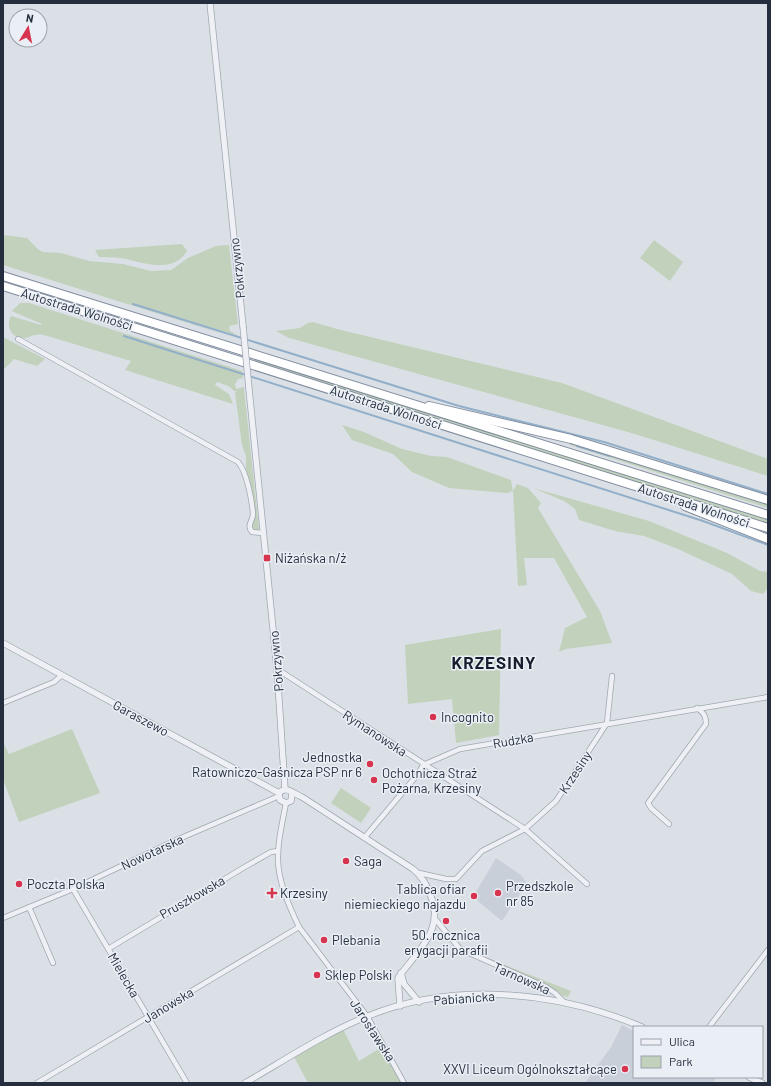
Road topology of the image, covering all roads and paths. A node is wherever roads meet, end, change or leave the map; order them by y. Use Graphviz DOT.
graph roads {
  1 [pos="210,3"];
  2 [pos="3,276"];
  3 [pos="3,286"];
  4 [pos="18,339"];
  5 [pos="396,400"];
  6 [pos="653,492"];
  7 [pos="768,500"];
  8 [pos="768,515"];
  9 [pos="768,528"];
  10 [pos="264,533"];
  11 [pos="768,539"];
  12 [pos="3,643"];
  13 [pos="277,669"];
  14 [pos="62,675"];
  15 [pos="612,676"];
  16 [pos="768,697"];
  17 [pos="3,703"];
  18 [pos="697,708"];
  19 [pos="607,723"];
  20 [pos="423,765"];
  21 [pos="285,789"];
  22 [pos="292,794"];
  23 [pos="279,795"];
  24 [pos="286,803"];
  25 [pos="669,824"];
  26 [pos="525,829"];
  27 [pos="365,837"];
  28 [pos="278,851"];
  29 [pos="419,873"];
  30 [pos="586,884"];
  31 [pos="72,888"];
  32 [pos="29,907"];
  33 [pos="3,918"];
  34 [pos="436,920"];
  35 [pos="299,926"];
  36 [pos="108,949"];
  37 [pos="768,950"];
  38 [pos="53,963"];
  39 [pos="401,973"];
  40 [pos="563,1001"];
  41 [pos="419,1002"];
  42 [pos="400,1006"];
  43 [pos="367,1016"];
  44 [pos="148,1017"];
  45 [pos="640,1026"];
  46 [pos="710,1026"];
  47 [pos="751,1078"];
  48 [pos="37,1083"];
  49 [pos="187,1083"];
  50 [pos="245,1083"];
  51 [pos="404,1083"];
  52 [pos="762,1083"];
  1 -- 10 [label="street, Pokrzywno, bridge"];
  2 -- 5 [label="highway, Autostrada Wolności"];
  3 -- 6 [label="highway, Autostrada Wolności"];
  4 -- 10 [label="street"];
  5 -- 7 [label="highway"];
  5 -- 8 [label="highway, Autostrada Wolności"];
  6 -- 9 [label="highway, Autostrada Wolności"];
  6 -- 11 [label="highway"];
  10 -- 13 [label="street, Pokrzywno"];
  12 -- 14 [label="street, Garaszewo"];
  13 -- 20 [label="street, Rymanowska"];
  13 -- 21 [label="street, Pokrzywno"];
  14 -- 17 [label="street"];
  14 -- 23 [label="street, Garaszewo"];
  15 -- 19 [label="street"];
  16 -- 18 [label="street, Rudzka"];
  18 -- 19 [label="street, Rudzka"];
  18 -- 25 [label="street"];
  19 -- 20 [label="street, Rudzka"];
  19 -- 26 [label="street, Krzesiny"];
  20 -- 26 [label="street, Rymanowska"];
  20 -- 27 [label="street"];
  21 -- 22 [label="street"];
  21 -- 23 [label="street"];
  22 -- 24 [label="street"];
  22 -- 27 [label="street"];
  23 -- 24 [label="street"];
  23 -- 31 [label="street, Nowotarska"];
  24 -- 28 [label="street, Jarosławska"];
  26 -- 29 [label="street, Krzesiny"];
  26 -- 30 [label="street, Rymanowska"];
  27 -- 29 [label="street"];
  28 -- 35 [label="street, Jarosławska"];
  28 -- 36 [label="street, Pruszkowska"];
  29 -- 34 [label="street"];
  31 -- 32 [label="street, Nowotarska"];
  31 -- 36 [label="street, Mielecka"];
  32 -- 33 [label="street, Nowotarska"];
  32 -- 38 [label="street"];
  34 -- 39 [label="street"];
  34 -- 40 [label="street, Tarnowska"];
  35 -- 43 [label="street, Jarosławska"];
  35 -- 44 [label="street, Janowska"];
  36 -- 44 [label="street, Mielecka"];
  37 -- 46 [label="street"];
  39 -- 41 [label="street"];
  39 -- 42 [label="street"];
  40 -- 41 [label="street, Pabianicka"];
  40 -- 45 [label="street, Tarnowska"];
  41 -- 42 [label="street, Pabianicka"];
  42 -- 43 [label="street, Pabianicka"];
  43 -- 50 [label="street"];
  43 -- 51 [label="street, Jarosławska"];
  44 -- 48 [label="street, Janowska"];
  44 -- 49 [label="street, Mielecka"];
  47 -- 52 [label="street"];
}
